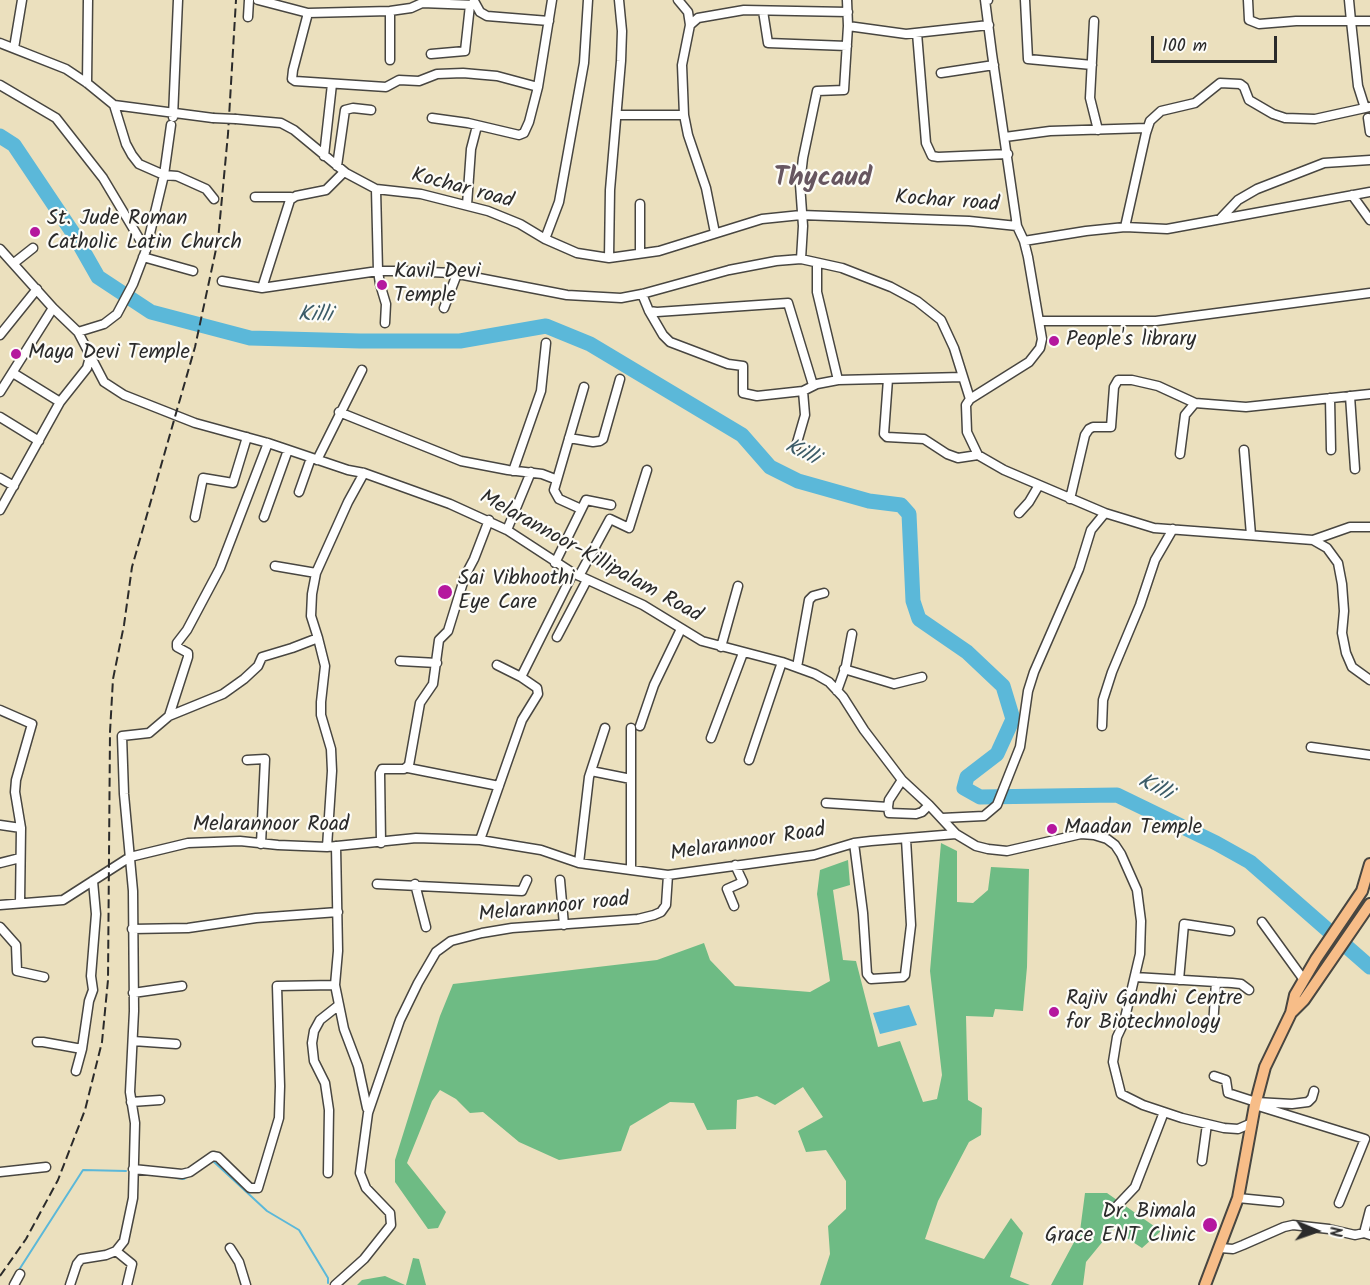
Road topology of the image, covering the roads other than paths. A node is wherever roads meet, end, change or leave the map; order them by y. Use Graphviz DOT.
graph roads {
  1 [pos="22,0"];
  2 [pos="88,0"];
  3 [pos="178,0"];
  4 [pos="249,0"];
  5 [pos="258,0"];
  6 [pos="552,0"];
  7 [pos="588,0"];
  8 [pos="619,0"];
  9 [pos="678,0"];
  10 [pos="848,0"];
  11 [pos="987,0"];
  12 [pos="1025,0"];
  13 [pos="1248,0"];
  14 [pos="1349,0"];
  15 [pos="473,3"];
  16 [pos="390,10"];
  17 [pos="763,11"];
  18 [pos="848,12"];
  19 [pos="308,13"];
  20 [pos="248,17"];
  21 [pos="549,21"];
  22 [pos="1094,21"];
  23 [pos="1351,21"];
  24 [pos="1370,21"];
  25 [pos="690,25"];
  26 [pos="848,26"];
  27 [pos="989,26"];
  28 [pos="917,33"];
  29 [pos="0,43"];
  30 [pos="847,46"];
  31 [pos="14,48"];
  32 [pos="431,54"];
  33 [pos="390,60"];
  34 [pos="994,65"];
  35 [pos="1092,65"];
  36 [pos="941,73"];
  37 [pos="87,83"];
  38 [pos="332,84"];
  39 [pos="0,85"];
  40 [pos="538,87"];
  41 [pos="114,105"];
  42 [pos="1368,107"];
  43 [pos="371,110"];
  44 [pos="617,115"];
  45 [pos="684,115"];
  46 [pos="432,118"];
  47 [pos="1368,118"];
  48 [pos="172,119"];
  49 [pos="477,126"];
  50 [pos="1147,128"];
  51 [pos="1098,130"];
  52 [pos="1370,132"];
  53 [pos="1005,137"];
  54 [pos="1008,154"];
  55 [pos="324,156"];
  56 [pos="1370,160"];
  57 [pos="340,169"];
  58 [pos="164,175"];
  59 [pos="376,189"];
  60 [pos="1370,192"];
  61 [pos="1352,195"];
  62 [pos="255,196"];
  63 [pos="291,197"];
  64 [pos="214,199"];
  65 [pos="640,204"];
  66 [pos="467,205"];
  67 [pos="801,215"];
  68 [pos="1219,219"];
  69 [pos="1370,220"];
  70 [pos="1017,226"];
  71 [pos="1125,227"];
  72 [pos="715,234"];
  73 [pos="545,239"];
  74 [pos="1024,241"];
  75 [pos="33,248"];
  76 [pos="0,249"];
  77 [pos="144,253"];
  78 [pos="640,253"];
  79 [pos="609,258"];
  80 [pos="801,260"];
  81 [pos="14,263"];
  82 [pos="817,264"];
  83 [pos="193,271"];
  84 [pos="378,271"];
  85 [pos="456,274"];
  86 [pos="222,280"];
  87 [pos="262,288"];
  88 [pos="37,289"];
  89 [pos="1370,293"];
  90 [pos="642,294"];
  91 [pos="54,308"];
  92 [pos="444,308"];
  93 [pos="649,310"];
  94 [pos="1039,321"];
  95 [pos="385,323"];
  96 [pos="78,332"];
  97 [pos="0,334"];
  98 [pos="546,343"];
  99 [pos="90,357"];
  100 [pos="362,370"];
  101 [pos="13,373"];
  102 [pos="963,377"];
  103 [pos="620,379"];
  104 [pos="888,379"];
  105 [pos="838,380"];
  106 [pos="813,385"];
  107 [pos="584,387"];
  108 [pos="803,391"];
  109 [pos="0,392"];
  110 [pos="1370,394"];
  111 [pos="1350,396"];
  112 [pos="1330,398"];
  113 [pos="970,399"];
  114 [pos="60,402"];
  115 [pos="1196,403"];
  116 [pos="339,412"];
  117 [pos="0,417"];
  118 [pos="247,438"];
  119 [pos="569,438"];
  120 [pos="39,441"];
  121 [pos="268,443"];
  122 [pos="796,446"];
  123 [pos="288,450"];
  124 [pos="1244,450"];
  125 [pos="1331,450"];
  126 [pos="1180,454"];
  127 [pos="978,455"];
  128 [pos="314,459"];
  129 [pos="1355,469"];
  130 [pos="647,470"];
  131 [pos="513,471"];
  132 [pos="531,472"];
  133 [pos="364,473"];
  134 [pos="0,478"];
  135 [pos="555,479"];
  136 [pos="1039,485"];
  137 [pos="14,486"];
  138 [pos="299,492"];
  139 [pos="1070,499"];
  140 [pos="611,505"];
  141 [pos="581,509"];
  142 [pos="0,510"];
  143 [pos="1019,513"];
  144 [pos="1105,513"];
  145 [pos="195,517"];
  146 [pos="264,517"];
  147 [pos="489,520"];
  148 [pos="1370,527"];
  149 [pos="1173,529"];
  150 [pos="507,530"];
  151 [pos="1251,535"];
  152 [pos="1313,540"];
  153 [pos="555,563"];
  154 [pos="275,566"];
  155 [pos="316,573"];
  156 [pos="579,576"];
  157 [pos="738,586"];
  158 [pos="824,592"];
  159 [pos="681,629"];
  160 [pos="852,634"];
  161 [pos="557,637"];
  162 [pos="318,638"];
  163 [pos="721,647"];
  164 [pos="743,653"];
  165 [pos="400,661"];
  166 [pos="782,662"];
  167 [pos="437,663"];
  168 [pos="497,665"];
  169 [pos="796,667"];
  170 [pos="844,669"];
  171 [pos="521,677"];
  172 [pos="922,677"];
  173 [pos="1370,680"];
  174 [pos="837,691"];
  175 [pos="0,710"];
  176 [pos="169,716"];
  177 [pos="1102,726"];
  178 [pos="605,728"];
  179 [pos="711,738"];
  180 [pos="1311,747"];
  181 [pos="1370,755"];
  182 [pos="247,760"];
  183 [pos="749,760"];
  184 [pos="408,768"];
  185 [pos="591,771"];
  186 [pos="632,779"];
  187 [pos="902,780"];
  188 [pos="499,786"];
  189 [pos="826,803"];
  190 [pos="929,805"];
  191 [pos="888,807"];
  192 [pos="942,818"];
  193 [pos="0,825"];
  194 [pos="21,828"];
  195 [pos="956,834"];
  196 [pos="906,839"];
  197 [pos="480,840"];
  198 [pos="261,843"];
  199 [pos="381,843"];
  200 [pos="854,843"];
  201 [pos="332,847"];
  202 [pos="20,858"];
  203 [pos="130,858"];
  204 [pos="579,862"];
  205 [pos="0,863"];
  206 [pos="1370,864"];
  207 [pos="735,865"];
  208 [pos="632,869"];
  209 [pos="668,875"];
  210 [pos="527,880"];
  211 [pos="560,880"];
  212 [pos="93,881"];
  213 [pos="377,884"];
  214 [pos="415,884"];
  215 [pos="20,903"];
  216 [pos="1370,904"];
  217 [pos="0,906"];
  218 [pos="734,906"];
  219 [pos="338,912"];
  220 [pos="1262,922"];
  221 [pos="564,925"];
  222 [pos="0,927"];
  223 [pos="426,927"];
  224 [pos="132,929"];
  225 [pos="1230,931"];
  226 [pos="44,977"];
  227 [pos="1135,977"];
  228 [pos="1179,980"];
  229 [pos="1304,980"];
  230 [pos="1216,982"];
  231 [pos="335,985"];
  232 [pos="182,986"];
  233 [pos="1249,990"];
  234 [pos="133,993"];
  235 [pos="339,1005"];
  236 [pos="1291,1013"];
  237 [pos="1214,1026"];
  238 [pos="133,1041"];
  239 [pos="37,1042"];
  240 [pos="176,1044"];
  241 [pos="82,1049"];
  242 [pos="76,1071"];
  243 [pos="1214,1076"];
  244 [pos="1314,1091"];
  245 [pos="160,1100"];
  246 [pos="131,1102"];
  247 [pos="1255,1103"];
  248 [pos="1164,1112"];
  249 [pos="368,1113"];
  250 [pos="1252,1123"];
  251 [pos="1207,1124"];
  252 [pos="1202,1161"];
  253 [pos="46,1167"];
  254 [pos="133,1169"];
  255 [pos="0,1172"];
  256 [pos="328,1173"];
  257 [pos="1238,1198"];
  258 [pos="1279,1202"];
  259 [pos="1339,1203"];
  260 [pos="1118,1206"];
  261 [pos="1370,1210"];
  262 [pos="1367,1234"];
  263 [pos="230,1248"];
  264 [pos="1220,1248"];
  265 [pos="116,1251"];
  266 [pos="20,1274"];
  267 [pos="14,1285"];
  268 [pos="70,1285"];
  269 [pos="127,1285"];
  270 [pos="246,1285"];
  271 [pos="336,1285"];
  272 [pos="1205,1285"];
  1 -- 31 [label="street"];
  2 -- 37 [label="street"];
  3 -- 48 [label="street"];
  4 -- 20 [label="street"];
  5 -- 19 [label="street"];
  6 -- 21 [label="street"];
  7 -- 73 [label="street"];
  8 -- 44 [label="street"];
  9 -- 25 [label="street"];
  10 -- 18 [label="street"];
  11 -- 27 [label="street"];
  12 -- 35 [label="street"];
  13 -- 23 [label="street"];
  14 -- 23 [label="street"];
  15 -- 16 [label="street"];
  15 -- 21 [label="street"];
  15 -- 32 [label="street"];
  16 -- 19 [label="street"];
  16 -- 33 [label="street"];
  17 -- 18 [label="street"];
  17 -- 25 [label="street"];
  17 -- 30 [label="street"];
  18 -- 26 [label="street"];
  19 -- 38 [label="street"];
  21 -- 40 [label="street"];
  22 -- 35 [label="street"];
  23 -- 24 [label="street"];
  23 -- 42 [label="street"];
  25 -- 45 [label="street"];
  26 -- 28 [label="street"];
  26 -- 30 [label="street"];
  27 -- 28 [label="street"];
  27 -- 34 [label="street"];
  28 -- 54 [label="street"];
  29 -- 31 [label="street"];
  30 -- 67 [label="street"];
  31 -- 37 [label="street"];
  34 -- 36 [label="street"];
  34 -- 53 [label="street"];
  35 -- 51 [label="street"];
  37 -- 41 [label="street"];
  38 -- 40 [label="street"];
  38 -- 55 [label="street"];
  39 -- 77 [label="street"];
  40 -- 49 [label="street"];
  41 -- 48 [label="street, Kochar road"];
  41 -- 58 [label="street"];
  42 -- 50 [label="street"];
  43 -- 57 [label="street"];
  44 -- 45 [label="street"];
  44 -- 79 [label="street"];
  45 -- 72 [label="street"];
  46 -- 49 [label="street"];
  47 -- 52 [label="street"];
  48 -- 55 [label="street, Kochar road, bridge"];
  48 -- 58 [label="street"];
  49 -- 66 [label="street"];
  50 -- 51 [label="street"];
  50 -- 71 [label="street"];
  51 -- 53 [label="street"];
  53 -- 54 [label="street"];
  54 -- 70 [label="street"];
  55 -- 57 [label="street, Kochar road"];
  56 -- 68 [label="street"];
  57 -- 59 [label="street, Kochar road"];
  57 -- 63 [label="street"];
  58 -- 64 [label="street"];
  58 -- 77 [label="street"];
  59 -- 66 [label="street, Kochar road"];
  59 -- 84 [label="street"];
  60 -- 61 [label="street"];
  61 -- 68 [label="street"];
  61 -- 69 [label="street"];
  62 -- 63 [label="street"];
  63 -- 87 [label="street"];
  65 -- 78 [label="street"];
  66 -- 73 [label="street, Kochar road"];
  67 -- 70 [label="street, Kochar road"];
  67 -- 72 [label="street, Kochar road"];
  67 -- 80 [label="street"];
  68 -- 71 [label="street"];
  70 -- 74 [label="street, Kochar road"];
  71 -- 74 [label="street"];
  72 -- 78 [label="street, Kochar road"];
  73 -- 79 [label="street, Kochar road"];
  74 -- 94 [label="street, Kochar road"];
  75 -- 81 [label="street"];
  76 -- 81 [label="street, Melarannoor-Killipalam Road"];
  77 -- 83 [label="street"];
  77 -- 96 [label="street"];
  78 -- 79 [label="street, Kochar road"];
  80 -- 82 [label="street"];
  80 -- 90 [label="street"];
  81 -- 88 [label="street, Melarannoor-Killipalam Road"];
  82 -- 102 [label="street"];
  82 -- 105 [label="street"];
  84 -- 85 [label="street"];
  84 -- 87 [label="street"];
  84 -- 95 [label="street"];
  85 -- 90 [label="street"];
  85 -- 92 [label="street"];
  86 -- 87 [label="street"];
  88 -- 91 [label="street, Melarannoor-Killipalam Road"];
  88 -- 97 [label="street"];
  89 -- 94 [label="street"];
  90 -- 93 [label="street"];
  91 -- 96 [label="street, Melarannoor-Killipalam Road"];
  91 -- 101 [label="street"];
  93 -- 106 [label="street"];
  93 -- 108 [label="street"];
  94 -- 113 [label="street, Kochar road"];
  96 -- 99 [label="street, Melarannoor-Killipalam Road"];
  98 -- 131 [label="street"];
  99 -- 114 [label="street"];
  99 -- 118 [label="street, Melarannoor-Killipalam Road"];
  100 -- 116 [label="street"];
  101 -- 109 [label="street"];
  101 -- 114 [label="street"];
  102 -- 104 [label="street"];
  102 -- 113 [label="street"];
  103 -- 119 [label="street"];
  104 -- 105 [label="street"];
  104 -- 127 [label="street"];
  105 -- 106 [label="street"];
  106 -- 108 [label="street"];
  107 -- 119 [label="street"];
  108 -- 122 [label="street"];
  110 -- 111 [label="street"];
  111 -- 112 [label="street"];
  111 -- 129 [label="street"];
  112 -- 115 [label="street"];
  112 -- 125 [label="street"];
  113 -- 127 [label="street"];
  114 -- 120 [label="street"];
  115 -- 126 [label="street"];
  115 -- 139 [label="street"];
  116 -- 128 [label="street"];
  116 -- 131 [label="street"];
  117 -- 120 [label="street"];
  118 -- 121 [label="street, Melarannoor-Killipalam Road"];
  118 -- 145 [label="street"];
  119 -- 135 [label="street"];
  120 -- 137 [label="street"];
  121 -- 123 [label="street, Melarannoor-Killipalam Road"];
  121 -- 176 [label="street"];
  123 -- 128 [label="street, Melarannoor-Killipalam Road"];
  123 -- 146 [label="street"];
  124 -- 151 [label="street"];
  127 -- 136 [label="street"];
  128 -- 133 [label="street, Melarannoor-Killipalam Road"];
  128 -- 138 [label="street"];
  130 -- 156 [label="street"];
  131 -- 132 [label="street"];
  132 -- 135 [label="street"];
  132 -- 150 [label="street"];
  133 -- 147 [label="street, Melarannoor-Killipalam Road"];
  133 -- 155 [label="street"];
  134 -- 137 [label="street"];
  135 -- 141 [label="street"];
  136 -- 139 [label="street"];
  136 -- 143 [label="street"];
  137 -- 142 [label="street"];
  139 -- 144 [label="street"];
  140 -- 141 [label="street"];
  141 -- 153 [label="street"];
  144 -- 149 [label="street"];
  144 -- 192 [label="street"];
  147 -- 150 [label="street, Melarannoor-Killipalam Road"];
  147 -- 167 [label="street"];
  148 -- 152 [label="street"];
  149 -- 151 [label="street"];
  149 -- 177 [label="street"];
  150 -- 153 [label="street, Melarannoor-Killipalam Road"];
  151 -- 152 [label="street"];
  152 -- 173 [label="street"];
  153 -- 156 [label="street, Melarannoor-Killipalam Road"];
  154 -- 155 [label="street"];
  155 -- 162 [label="street"];
  156 -- 159 [label="street, Melarannoor-Killipalam Road"];
  156 -- 161 [label="street"];
  156 -- 171 [label="street"];
  157 -- 163 [label="street"];
  158 -- 169 [label="street"];
  159 -- 163 [label="street, Melarannoor-Killipalam Road"];
  159 -- 186 [label="street"];
  160 -- 170 [label="street"];
  162 -- 176 [label="street"];
  162 -- 201 [label="street"];
  163 -- 164 [label="street, Melarannoor-Killipalam Road"];
  164 -- 166 [label="street, Melarannoor-Killipalam Road"];
  164 -- 179 [label="street"];
  165 -- 167 [label="street"];
  166 -- 169 [label="street, Melarannoor-Killipalam Road"];
  166 -- 183 [label="street"];
  167 -- 184 [label="street"];
  168 -- 171 [label="street"];
  169 -- 174 [label="street, Melarannoor-Killipalam Road"];
  170 -- 172 [label="street"];
  170 -- 174 [label="street"];
  171 -- 188 [label="street"];
  174 -- 187 [label="street, Melarannoor-Killipalam Road"];
  175 -- 194 [label="street"];
  176 -- 203 [label="street"];
  178 -- 185 [label="street"];
  180 -- 181 [label="street"];
  182 -- 198 [label="street"];
  184 -- 188 [label="street"];
  184 -- 199 [label="street"];
  185 -- 186 [label="street"];
  185 -- 204 [label="street"];
  186 -- 208 [label="street"];
  187 -- 190 [label="street, Melarannoor-Killipalam Road"];
  187 -- 191 [label="street"];
  188 -- 197 [label="street"];
  189 -- 191 [label="street"];
  190 -- 191 [label="street"];
  190 -- 192 [label="street, Melarannoor-Killipalam Road"];
  192 -- 195 [label="street, Melarannoor-Killipalam Road"];
  193 -- 194 [label="street"];
  194 -- 202 [label="street"];
  195 -- 196 [label="street, Melarannoor Road"];
  195 -- 227 [label="street"];
  196 -- 200 [label="street, Melarannoor Road"];
  196 -- 200 [label="street"];
  197 -- 199 [label="street, Melarannoor Road"];
  197 -- 204 [label="street, Melarannoor Road"];
  198 -- 201 [label="street, Melarannoor Road"];
  198 -- 203 [label="street, Melarannoor Road"];
  199 -- 201 [label="street, Melarannoor Road"];
  200 -- 207 [label="street, Melarannoor Road"];
  201 -- 219 [label="street"];
  202 -- 205 [label="street"];
  202 -- 215 [label="street"];
  203 -- 212 [label="street, Melarannoor Road"];
  203 -- 224 [label="street"];
  204 -- 208 [label="street, Melarannoor Road"];
  206 -- 229 [label="main road"];
  207 -- 209 [label="street, Melarannoor Road"];
  207 -- 218 [label="street"];
  208 -- 209 [label="street, Melarannoor Road"];
  209 -- 221 [label="street, Melarannoor road"];
  210 -- 214 [label="street"];
  211 -- 221 [label="street"];
  212 -- 215 [label="street, Melarannoor Road"];
  212 -- 241 [label="street"];
  213 -- 214 [label="street"];
  214 -- 223 [label="street"];
  215 -- 217 [label="street, Melarannoor Road"];
  216 -- 236 [label="main road"];
  219 -- 224 [label="street"];
  219 -- 231 [label="street"];
  220 -- 229 [label="street"];
  221 -- 249 [label="street, Melarannoor road"];
  222 -- 226 [label="street"];
  224 -- 234 [label="street"];
  225 -- 228 [label="street"];
  227 -- 228 [label="street"];
  227 -- 248 [label="street"];
  228 -- 230 [label="street"];
  229 -- 236 [label="main road"];
  230 -- 233 [label="street"];
  230 -- 237 [label="street"];
  231 -- 235 [label="street"];
  231 -- 254 [label="street"];
  232 -- 234 [label="street"];
  234 -- 238 [label="street"];
  235 -- 249 [label="street"];
  235 -- 256 [label="street"];
  236 -- 247 [label="main road"];
  238 -- 240 [label="street"];
  238 -- 246 [label="street"];
  239 -- 241 [label="street"];
  241 -- 242 [label="street"];
  243 -- 247 [label="street"];
  244 -- 247 [label="street"];
  245 -- 246 [label="street"];
  246 -- 254 [label="street"];
  247 -- 250 [label="main road"];
  247 -- 259 [label="street"];
  248 -- 251 [label="street"];
  248 -- 260 [label="street"];
  249 -- 271 [label="street, Melarannoor road"];
  250 -- 251 [label="street"];
  250 -- 257 [label="main road"];
  251 -- 252 [label="street"];
  253 -- 255 [label="street"];
  254 -- 265 [label="street"];
  257 -- 258 [label="street"];
  257 -- 264 [label="main road"];
  261 -- 262 [label="street"];
  262 -- 264 [label="street"];
  263 -- 270 [label="street"];
  264 -- 272 [label="main road"];
  265 -- 268 [label="street"];
  265 -- 269 [label="street"];
  266 -- 267 [label="street"];
}
